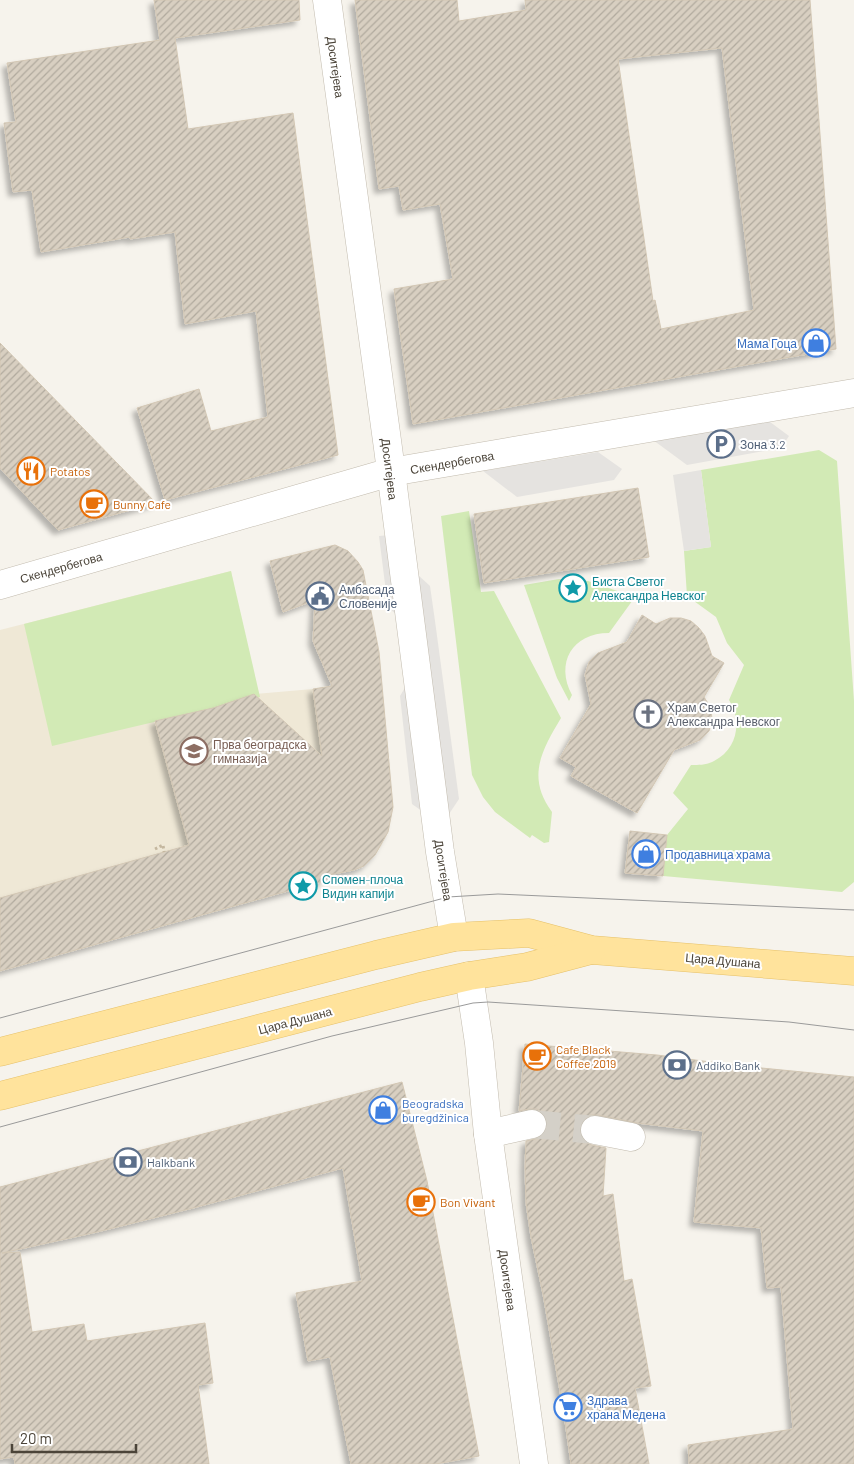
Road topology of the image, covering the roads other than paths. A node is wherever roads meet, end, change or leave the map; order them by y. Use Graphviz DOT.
graph roads {
  1 [pos="327,0"];
  2 [pos="854,393"];
  3 [pos="391,472"];
  4 [pos="0,585"];
  5 [pos="454,938"];
  6 [pos="592,950"];
  7 [pos="854,971"];
  8 [pos="469,976"];
  9 [pos="0,1052"];
  10 [pos="0,1096"];
  11 [pos="532,1124"];
  12 [pos="595,1130"];
  13 [pos="488,1134"];
  14 [pos="631,1138"];
  15 [pos="534,1464"];
  1 -- 3 [label="street, Доситејева"];
  2 -- 3 [label="street, Скендербегова"];
  3 -- 4 [label="street, Скендербегова"];
  3 -- 5 [label="street, Доситејева"];
  5 -- 6 [label="main road, Цара Душана"];
  5 -- 9 [label="main road, Цара Душана"];
  6 -- 7 [label="main road, Цара Душана"];
  6 -- 8 [label="main road, Цара Душана"];
  8 -- 10 [label="main road, Цара Душана"];
  8 -- 13 [label="street, Доситејева"];
  11 -- 13 [label="street"];
  12 -- 14 [label="street"];
  13 -- 15 [label="street, Доситејева"];
}
